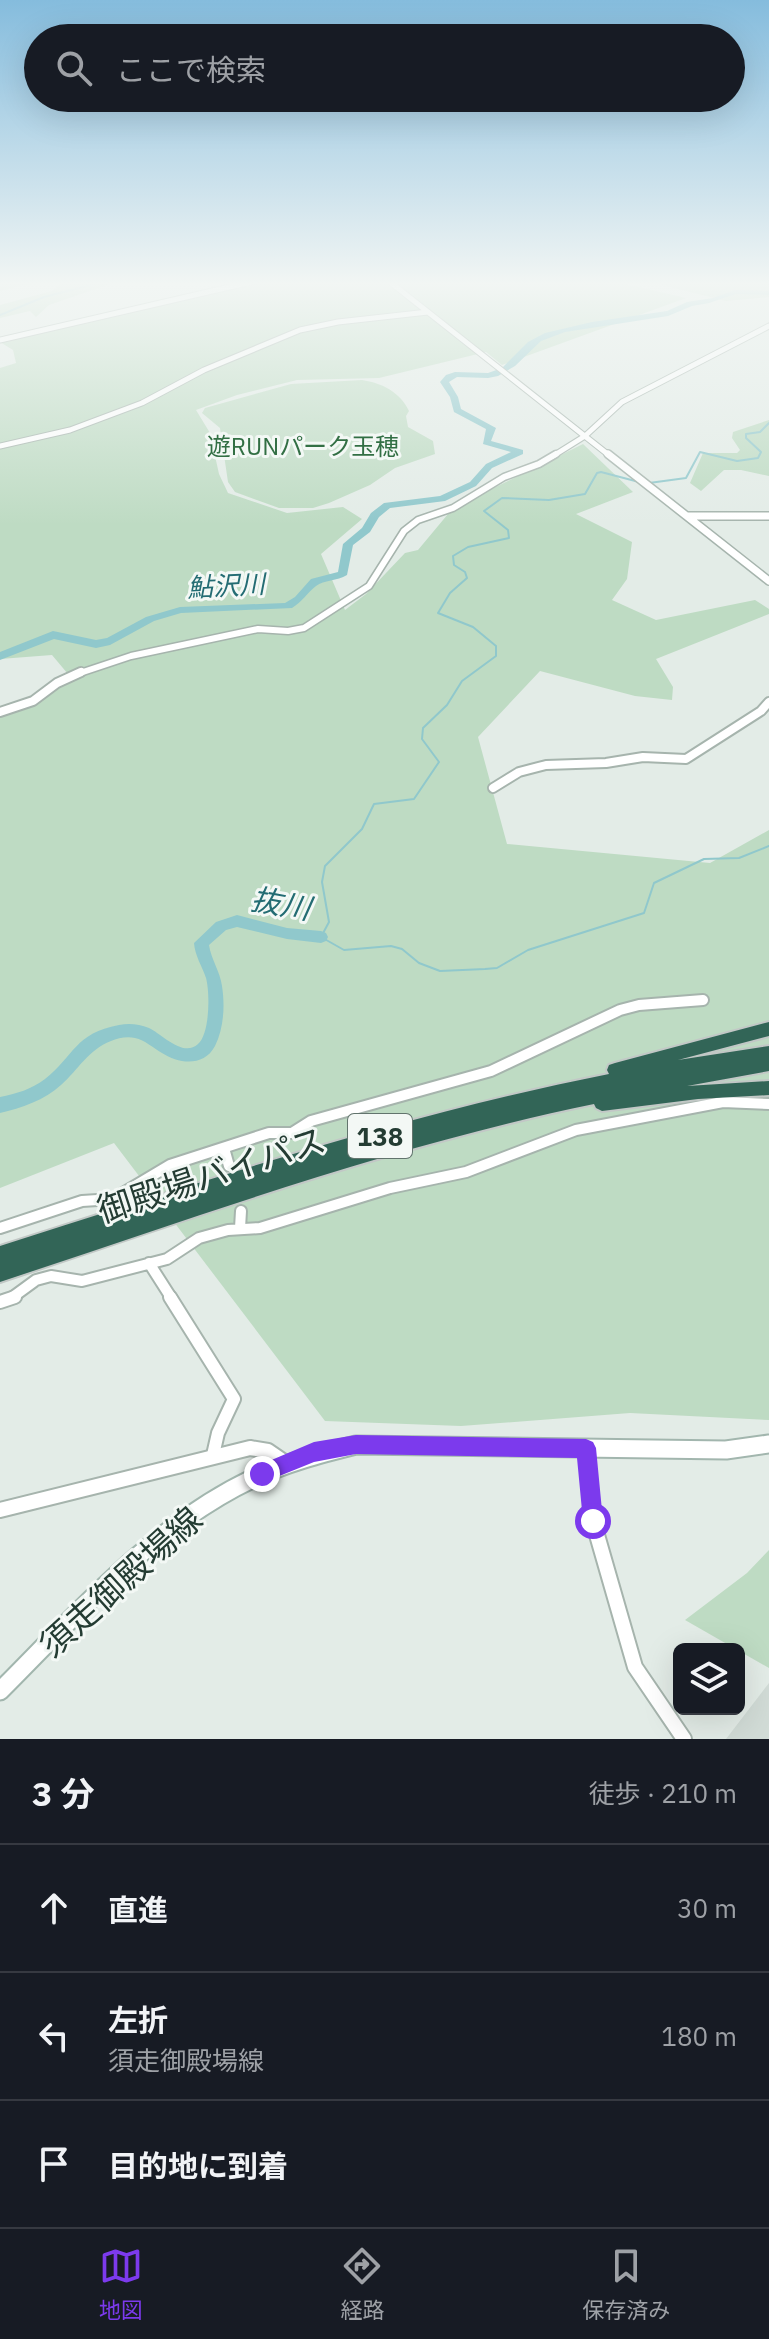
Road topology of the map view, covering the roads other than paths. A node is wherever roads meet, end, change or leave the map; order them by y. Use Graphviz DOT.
graph roads {
  1 [pos="223,363"];
  2 [pos="493,363"];
  3 [pos="697,363"];
  4 [pos="585,436"];
  5 [pos="0,446"];
  6 [pos="687,516"];
  7 [pos="769,516"];
  8 [pos="769,581"];
  9 [pos="769,702"];
  10 [pos="0,712"];
  11 [pos="493,788"];
  12 [pos="703,1000"];
  13 [pos="769,1029"];
  14 [pos="769,1053"];
  15 [pos="769,1064"];
  16 [pos="769,1088"];
  17 [pos="769,1104"];
  18 [pos="480,1109"];
  19 [pos="452,1132"];
  20 [pos="224,1148"];
  21 [pos="229,1166"];
  22 [pos="241,1211"];
  23 [pos="0,1228"];
  24 [pos="240,1228"];
  25 [pos="0,1255"];
  26 [pos="149,1263"];
  27 [pos="0,1273"];
  28 [pos="0,1302"];
  29 [pos="769,1444"];
  30 [pos="586,1448"];
  31 [pos="213,1455"];
  32 [pos="284,1462"];
  33 [pos="0,1510"];
  34 [pos="0,1691"];
  35 [pos="684,1739"];
  1 -- 5 [label="street"];
  2 -- 4 [label="street"];
  3 -- 4 [label="street"];
  4 -- 6 [label="street"];
  4 -- 10 [label="street"];
  6 -- 7 [label="street"];
  6 -- 8 [label="street"];
  9 -- 11 [label="street"];
  12 -- 20 [label="street"];
  13 -- 18 [label="highway"];
  14 -- 18 [label="highway, 御殿場バイパス / 138"];
  15 -- 19 [label="highway, 御殿場バイパス / 138"];
  16 -- 19 [label="highway"];
  17 -- 24 [label="street"];
  18 -- 25 [label="highway, 御殿場バイパス / 138"];
  19 -- 27 [label="highway, 御殿場バイパス / 138"];
  20 -- 21 [label="street"];
  20 -- 23 [label="street"];
  22 -- 24 [label="street"];
  24 -- 26 [label="street"];
  26 -- 28 [label="street"];
  26 -- 31 [label="street"];
  29 -- 30 [label="main road, 須走御殿場線"];
  30 -- 32 [label="main road, 須走御殿場線"];
  30 -- 35 [label="street"];
  31 -- 32 [label="street"];
  31 -- 33 [label="street"];
  32 -- 34 [label="main road, 須走御殿場線"];
}
